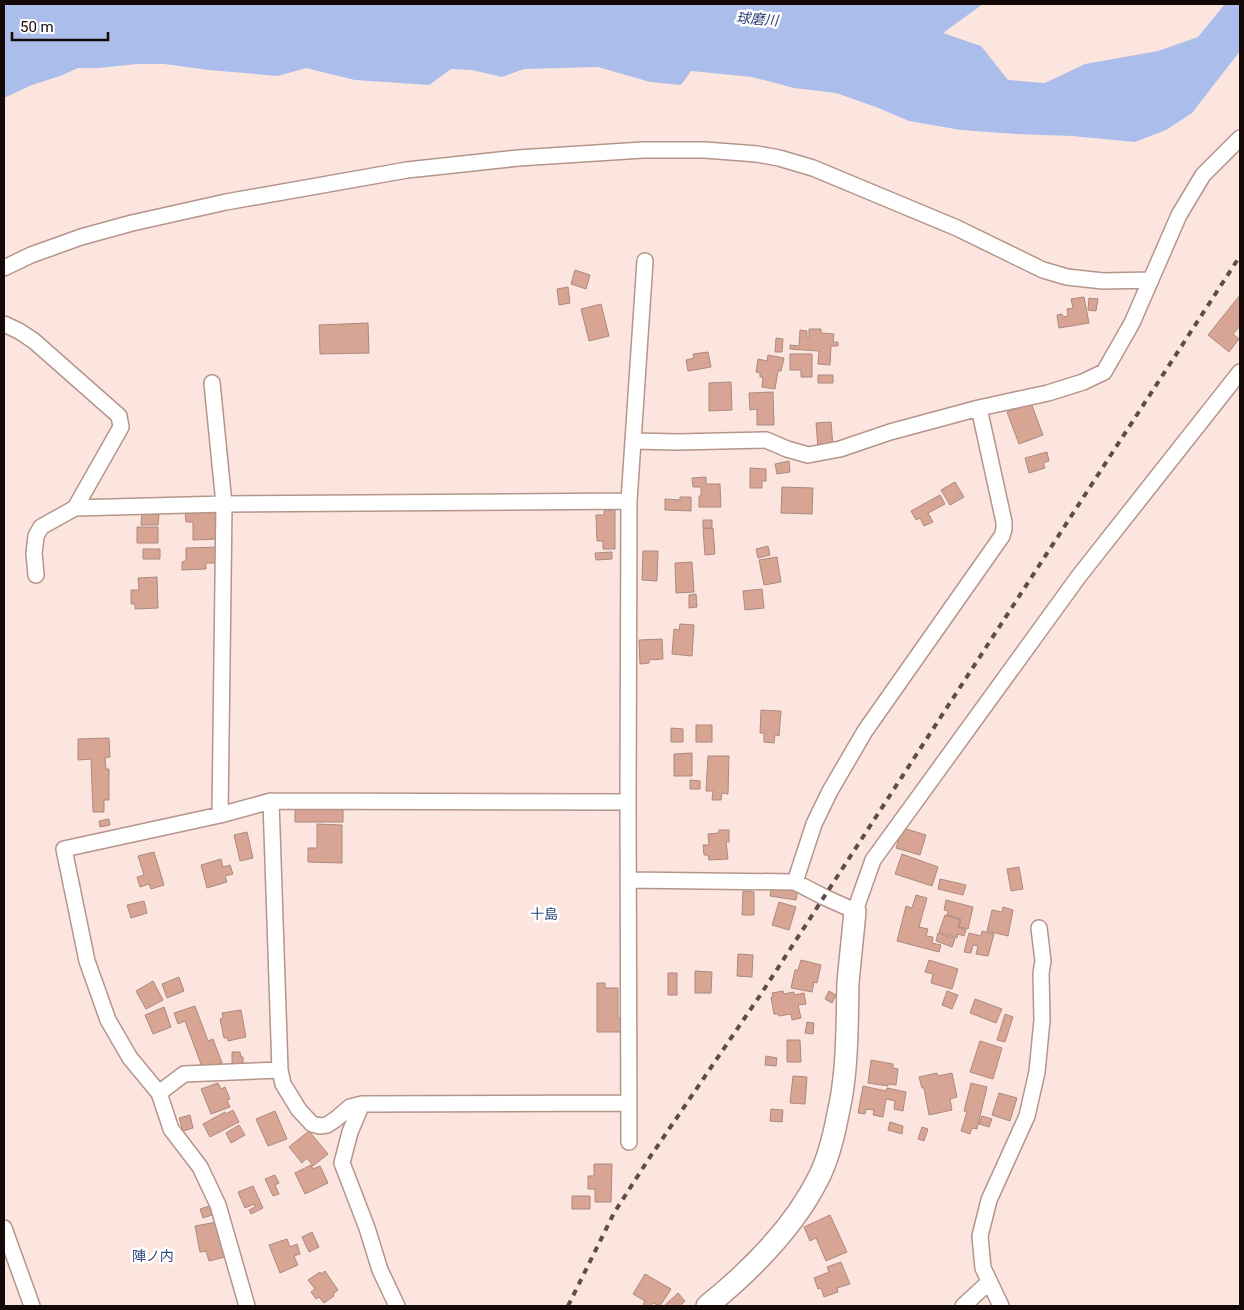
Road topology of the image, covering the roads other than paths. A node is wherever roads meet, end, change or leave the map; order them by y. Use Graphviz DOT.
graph roads {
  1 [pos="1240,138"];
  2 [pos="645,261"];
  3 [pos="4,268"];
  4 [pos="1151,280"];
  5 [pos="4,324"];
  6 [pos="1240,372"];
  7 [pos="212,383"];
  8 [pos="979,408"];
  9 [pos="632,441"];
  10 [pos="629,501"];
  11 [pos="224,504"];
  12 [pos="75,508"];
  13 [pos="36,575"];
  14 [pos="271,801"];
  15 [pos="628,802"];
  16 [pos="220,816"];
  17 [pos="628,880"];
  18 [pos="795,882"];
  19 [pos="855,911"];
  20 [pos="1040,928"];
  21 [pos="280,1070"];
  22 [pos="159,1093"];
  23 [pos="629,1103"];
  24 [pos="362,1104"];
  25 [pos="629,1142"];
  26 [pos="4,1228"];
  27 [pos="989,1282"];
  28 [pos="32,1306"];
  29 [pos="247,1306"];
  30 [pos="397,1306"];
  31 [pos="707,1306"];
  32 [pos="963,1306"];
  33 [pos="1001,1306"];
  1 -- 4 [label="street"];
  2 -- 9 [label="street"];
  3 -- 4 [label="street"];
  4 -- 8 [label="street"];
  5 -- 12 [label="street"];
  6 -- 19 [label="street"];
  7 -- 11 [label="street"];
  8 -- 9 [label="street"];
  8 -- 18 [label="street"];
  9 -- 10 [label="street"];
  10 -- 11 [label="street"];
  10 -- 15 [label="street"];
  11 -- 12 [label="street"];
  11 -- 16 [label="street"];
  12 -- 13 [label="street"];
  14 -- 15 [label="street"];
  14 -- 16 [label="street"];
  14 -- 21 [label="street"];
  15 -- 17 [label="street"];
  16 -- 22 [label="street"];
  17 -- 18 [label="street"];
  17 -- 23 [label="street"];
  18 -- 19 [label="street"];
  19 -- 31 [label="street"];
  20 -- 27 [label="street"];
  21 -- 22 [label="street"];
  21 -- 24 [label="street"];
  22 -- 29 [label="street"];
  23 -- 24 [label="street"];
  23 -- 25 [label="street"];
  24 -- 30 [label="street"];
  26 -- 28 [label="street"];
  27 -- 32 [label="street"];
  27 -- 33 [label="street"];
}
